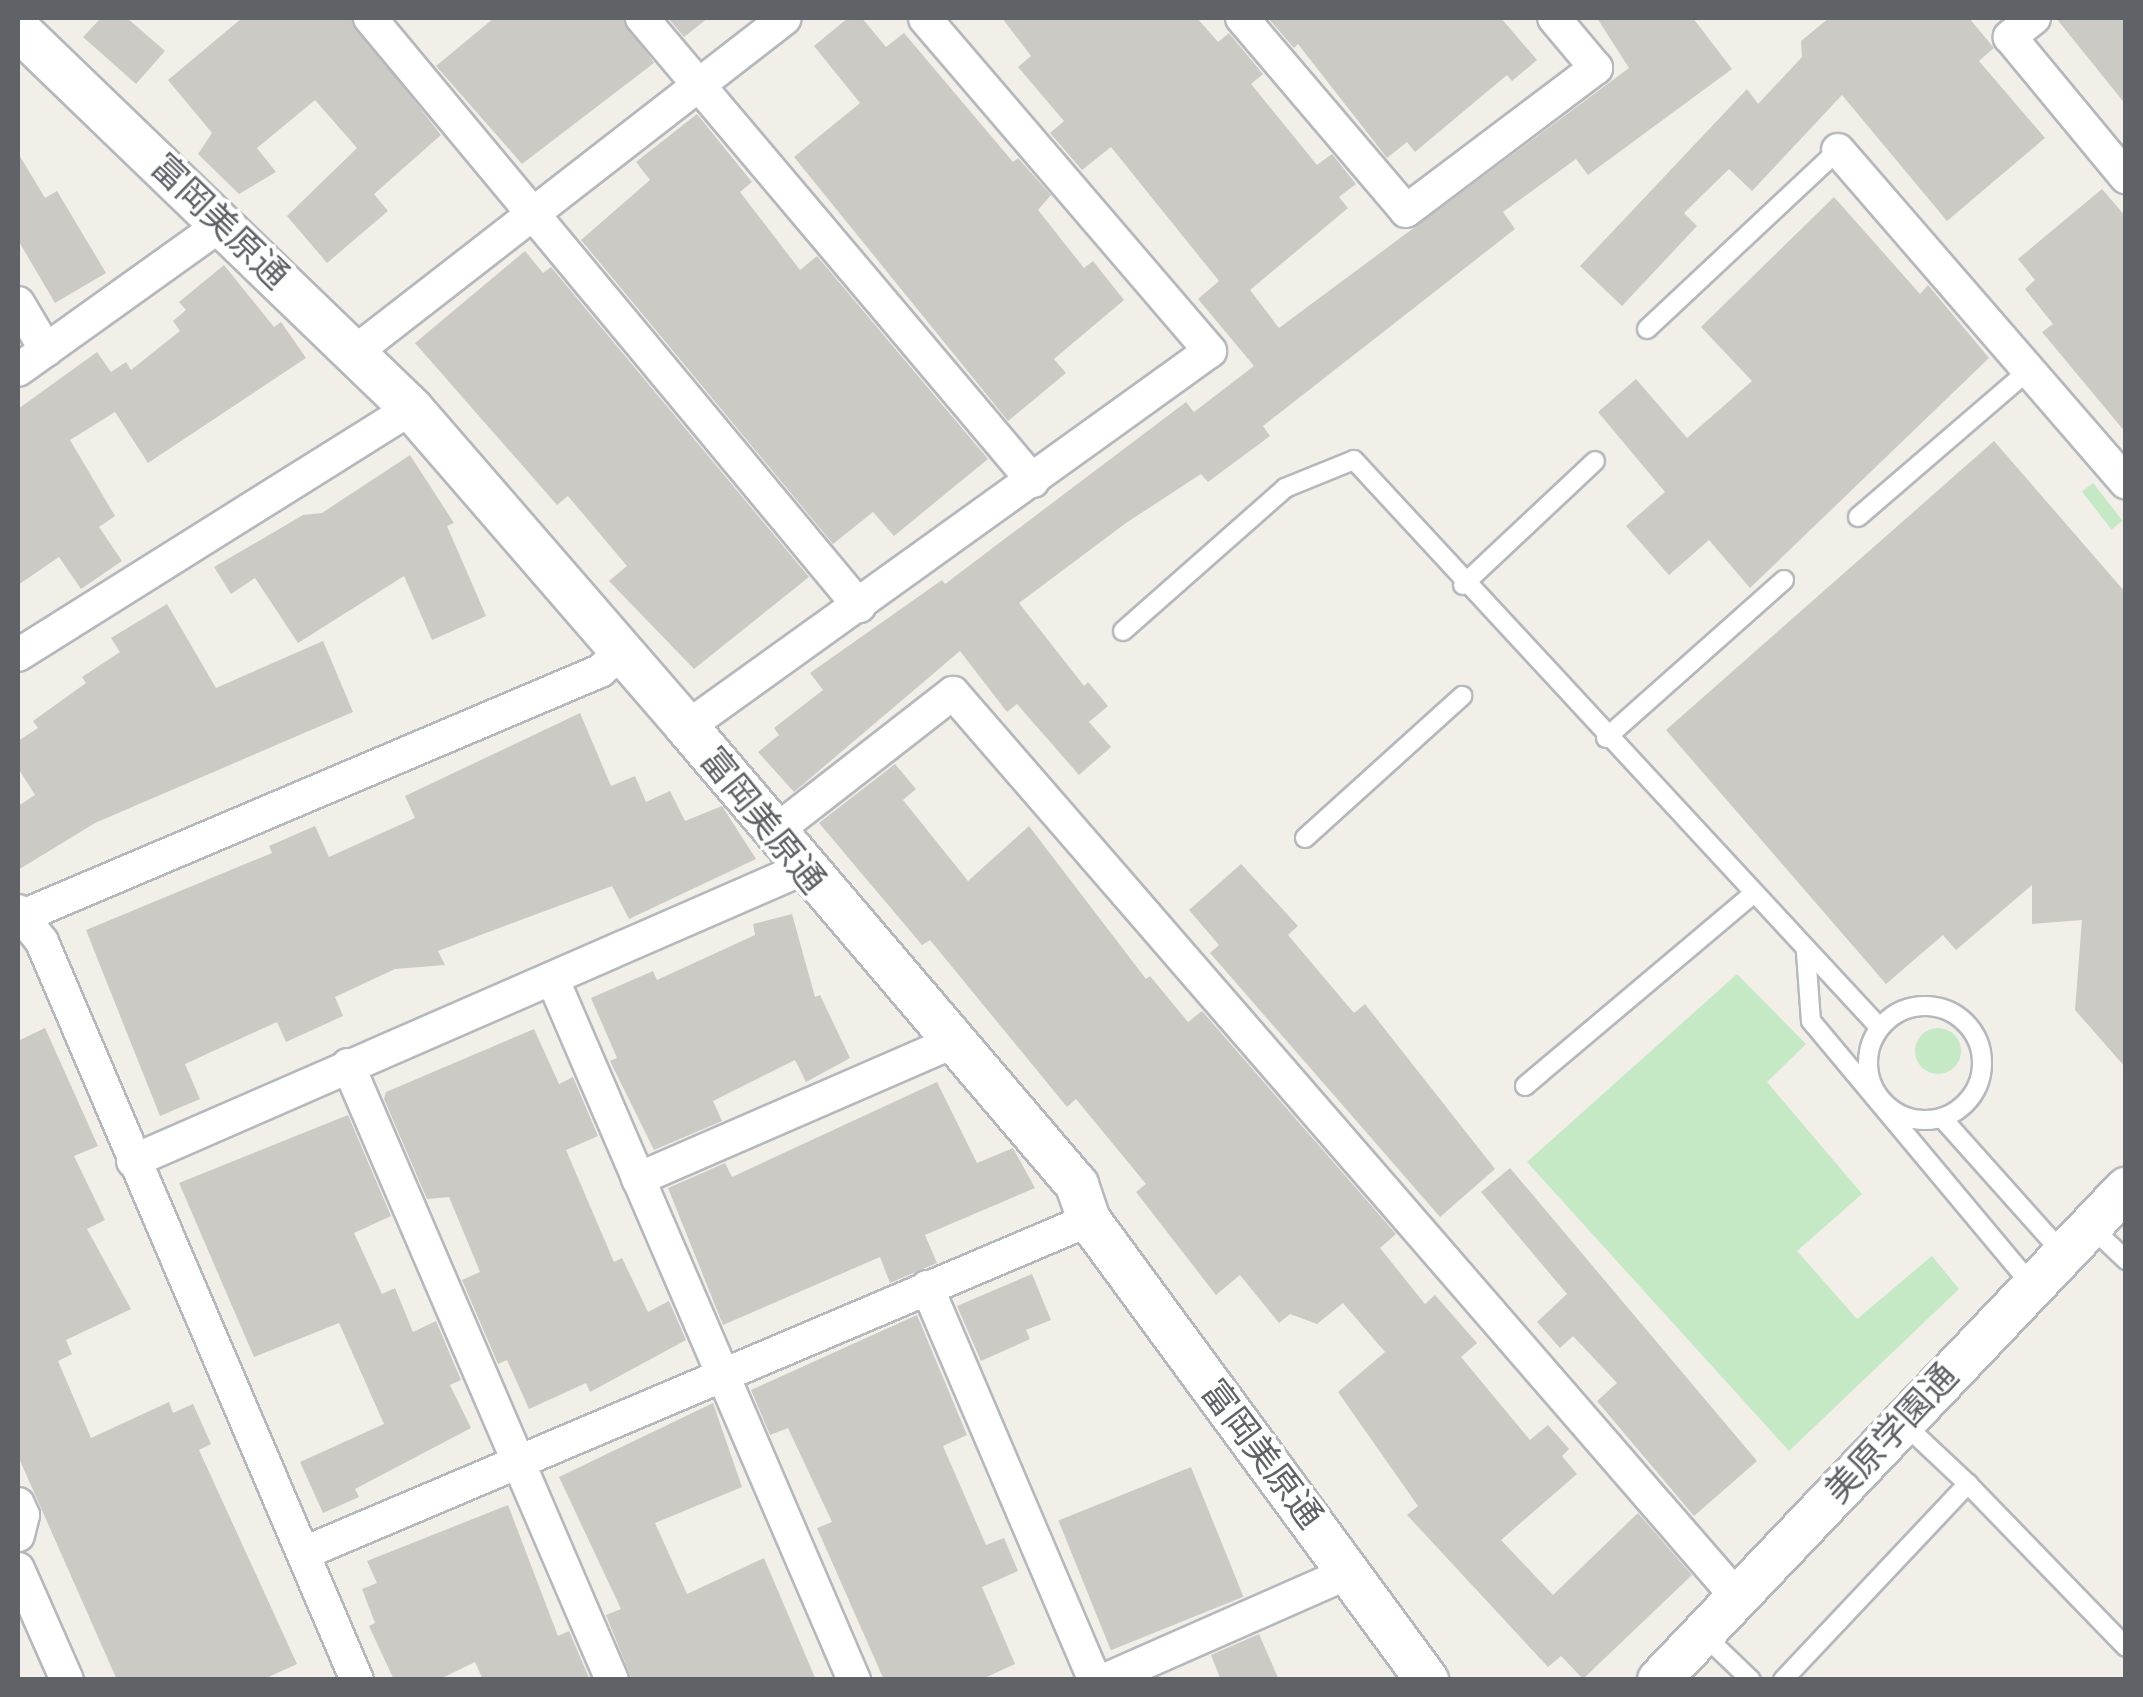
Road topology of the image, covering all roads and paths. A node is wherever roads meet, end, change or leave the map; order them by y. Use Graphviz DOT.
graph roads {
  1 [pos="370,18"];
  2 [pos="642,18"];
  3 [pos="785,18"];
  4 [pos="925,18"];
  5 [pos="1242,18"];
  6 [pos="1554,18"];
  7 [pos="2034,18"];
  8 [pos="18,28"];
  9 [pos="699,84"];
  10 [pos="1838,150"];
  11 [pos="2126,177"];
  12 [pos="534,216"];
  13 [pos="223,223"];
  14 [pos="18,304"];
  15 [pos="1647,329"];
  16 [pos="46,350"];
  17 [pos="355,352"];
  18 [pos="2031,368"];
  19 [pos="18,370"];
  20 [pos="410,408"];
  21 [pos="1594,461"];
  22 [pos="1033,482"];
  23 [pos="2126,482"];
  24 [pos="1858,517"];
  25 [pos="1784,580"];
  26 [pos="1463,585"];
  27 [pos="859,606"];
  28 [pos="1123,632"];
  29 [pos="622,652"];
  30 [pos="18,656"];
  31 [pos="1462,696"];
  32 [pos="687,727"];
  33 [pos="1606,738"];
  34 [pos="773,833"];
  35 [pos="1305,838"];
  36 [pos="802,869"];
  37 [pos="1752,895"];
  38 [pos="20,914"];
  39 [pos="1806,953"];
  40 [pos="553,980"];
  41 [pos="1879,1027"];
  42 [pos="951,1043"];
  43 [pos="348,1065"];
  44 [pos="1525,1086"];
  45 [pos="1876,1102"];
  46 [pos="1942,1118"];
  47 [pos="133,1160"];
  48 [pos="638,1179"];
  49 [pos="2126,1188"];
  50 [pos="1089,1220"];
  51 [pos="2075,1238"];
  52 [pos="2126,1260"];
  53 [pos="2030,1283"];
  54 [pos="927,1286"];
  55 [pos="723,1374"];
  56 [pos="1902,1422"];
  57 [pos="519,1460"];
  58 [pos="1968,1484"];
  59 [pos="18,1504"];
  60 [pos="18,1534"];
  61 [pos="304,1553"];
  62 [pos="18,1569"];
  63 [pos="1350,1572"];
  64 [pos="1737,1597"];
  65 [pos="1702,1634"];
  66 [pos="2126,1646"];
  67 [pos="67,1680"];
  68 [pos="358,1680"];
  69 [pos="612,1680"];
  70 [pos="854,1680"];
  71 [pos="1095,1680"];
  72 [pos="1105,1680"];
  73 [pos="1427,1680"];
  74 [pos="1659,1680"];
  75 [pos="1751,1680"];
  76 [pos="1783,1680"];
  1 -- 12 [label="street"];
  2 -- 9 [label="street"];
  3 -- 9 [label="street"];
  4 -- 22 [label="street"];
  5 -- 6 [label="street"];
  7 -- 11 [label="street"];
  8 -- 13 [label="street, 富岡美原通"];
  9 -- 12 [label="street"];
  9 -- 22 [label="street"];
  10 -- 15 [label="lane"];
  10 -- 18 [label="street"];
  12 -- 17 [label="street"];
  12 -- 27 [label="street"];
  13 -- 16 [label="street"];
  13 -- 17 [label="street, 富岡美原通"];
  14 -- 16 [label="street"];
  16 -- 19 [label="street"];
  17 -- 20 [label="street, 富岡美原通"];
  18 -- 23 [label="street"];
  18 -- 24 [label="lane"];
  20 -- 29 [label="street, 富岡美原通"];
  20 -- 30 [label="street"];
  21 -- 26 [label="lane"];
  22 -- 27 [label="street"];
  25 -- 33 [label="lane"];
  26 -- 28 [label="lane"];
  26 -- 33 [label="lane"];
  27 -- 32 [label="street"];
  29 -- 32 [label="street, 富岡美原通"];
  29 -- 38 [label="street"];
  31 -- 35 [label="lane"];
  32 -- 34 [label="street, 富岡美原通"];
  33 -- 37 [label="lane"];
  34 -- 36 [label="street, 富岡美原通"];
  34 -- 64 [label="street"];
  36 -- 40 [label="street"];
  36 -- 42 [label="street, 富岡美原通"];
  37 -- 39 [label="lane"];
  37 -- 44 [label="lane"];
  38 -- 47 [label="street"];
  39 -- 41 [label="lane"];
  39 -- 45 [label="lane"];
  40 -- 43 [label="street"];
  40 -- 48 [label="street"];
  41 -- 45 [label="lane"];
  41 -- 46 [label="lane"];
  42 -- 48 [label="street"];
  42 -- 50 [label="street, 富岡美原通"];
  43 -- 47 [label="street"];
  43 -- 57 [label="street"];
  45 -- 46 [label="lane"];
  45 -- 53 [label="lane"];
  46 -- 51 [label="lane"];
  47 -- 61 [label="street"];
  48 -- 55 [label="street"];
  49 -- 51 [label="street, 美原学園通"];
  50 -- 54 [label="street"];
  50 -- 63 [label="street, 富岡美原通"];
  51 -- 52 [label="lane"];
  51 -- 53 [label="street, 美原学園通"];
  53 -- 56 [label="street, 美原学園通"];
  54 -- 55 [label="street"];
  54 -- 71 [label="street"];
  55 -- 57 [label="street"];
  55 -- 70 [label="street"];
  56 -- 58 [label="lane"];
  56 -- 64 [label="street, 美原学園通"];
  57 -- 61 [label="street"];
  57 -- 69 [label="street"];
  58 -- 66 [label="lane"];
  58 -- 76 [label="lane"];
  59 -- 60 [label="street"];
  61 -- 68 [label="street"];
  62 -- 67 [label="street"];
  63 -- 72 [label="street"];
  63 -- 73 [label="street, 富岡美原通"];
  64 -- 65 [label="street, 美原学園通"];
  65 -- 74 [label="street, 美原学園通"];
  65 -- 75 [label="lane"];
}
